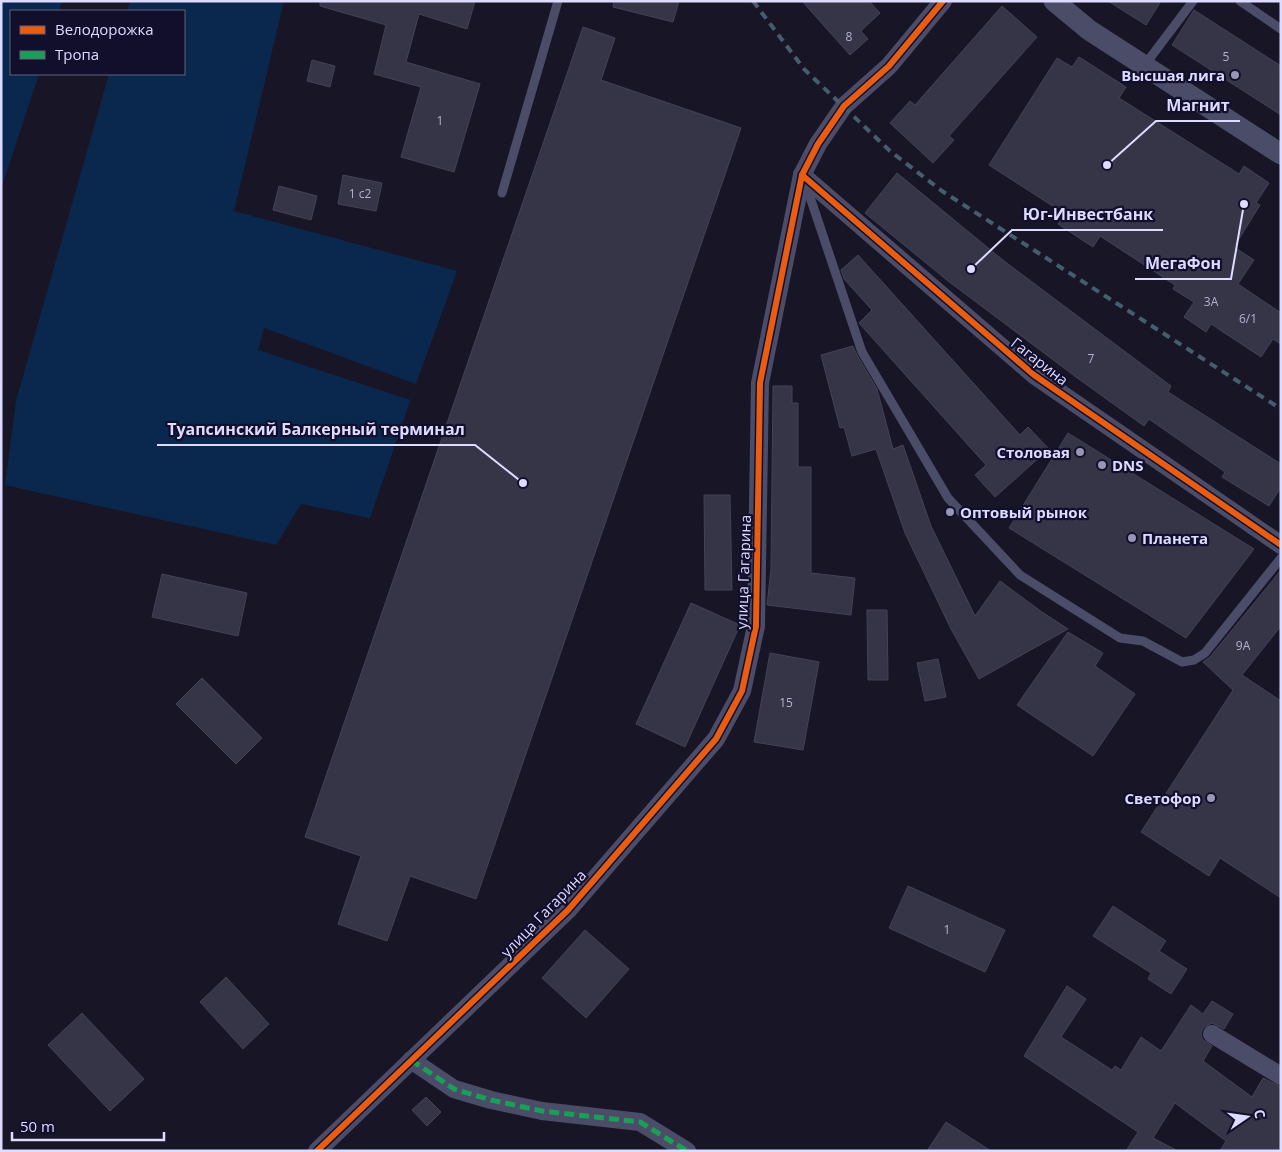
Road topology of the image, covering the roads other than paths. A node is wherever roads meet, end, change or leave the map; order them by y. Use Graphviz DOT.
graph roads {
  1 [pos="558,1"];
  2 [pos="943,1"];
  3 [pos="1054,1"];
  4 [pos="1193,1"];
  5 [pos="1240,1"];
  6 [pos="1281,29"];
  7 [pos="1144,66"];
  8 [pos="1281,154"];
  9 [pos="802,175"];
  10 [pos="502,193"];
  11 [pos="1281,545"];
  12 [pos="1281,558"];
  13 [pos="1212,1034"];
  14 [pos="411,1060"];
  15 [pos="1281,1076"];
  16 [pos="317,1151"];
  17 [pos="687,1151"];
  1 -- 10 [label="lane"];
  2 -- 9 [label="street, улица Гагарина"];
  3 -- 7 [label="street"];
  4 -- 7 [label="lane"];
  5 -- 6 [label="lane"];
  7 -- 8 [label="street"];
  9 -- 11 [label="street, Гагарина"];
  9 -- 12 [label="lane"];
  9 -- 14 [label="street, улица Гагарина"];
  13 -- 15 [label="street"];
  14 -- 16 [label="street, улица Гагарина"];
  14 -- 17 [label="street"];
}
